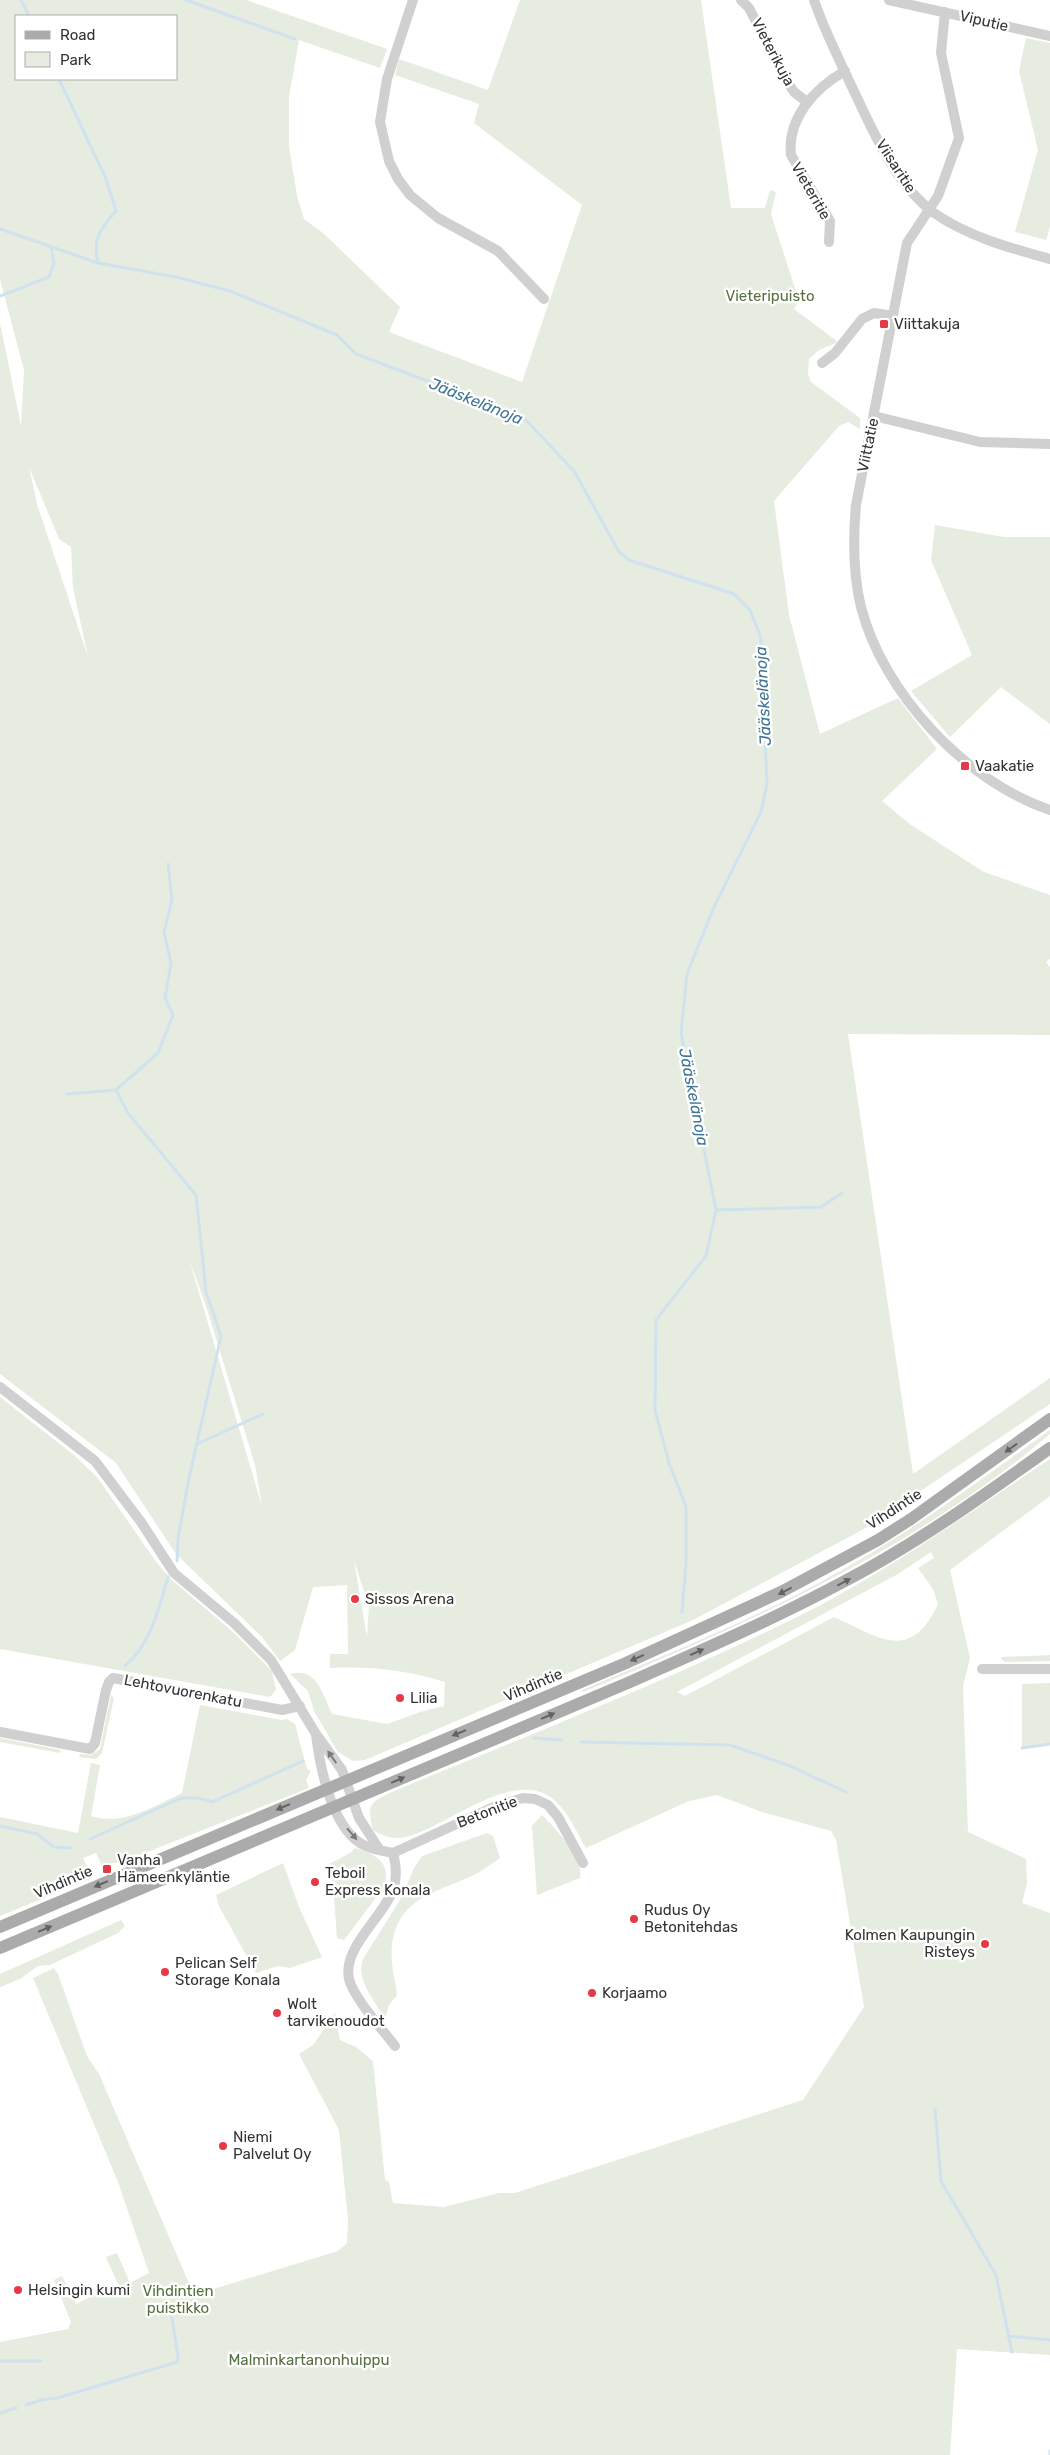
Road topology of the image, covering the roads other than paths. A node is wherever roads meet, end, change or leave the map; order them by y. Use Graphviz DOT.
graph roads {
  1 [pos="413,0"];
  2 [pos="741,0"];
  3 [pos="814,0"];
  4 [pos="889,0"];
  5 [pos="945,12"];
  6 [pos="1050,36"];
  7 [pos="845,71"];
  8 [pos="807,102"];
  9 [pos="929,208"];
  10 [pos="829,242"];
  11 [pos="1050,258"];
  12 [pos="544,299"];
  13 [pos="893,316"];
  14 [pos="822,363"];
  15 [pos="874,416"];
  16 [pos="1050,444"];
  17 [pos="1050,810"];
  18 [pos="0,1387"];
  19 [pos="1050,1419"];
  20 [pos="1050,1448"];
  21 [pos="982,1669"];
  22 [pos="1050,1669"];
  23 [pos="300,1706"];
  24 [pos="0,1732"];
  25 [pos="316,1734"];
  26 [pos="347,1780"];
  27 [pos="327,1787"];
  28 [pos="353,1798"];
  29 [pos="334,1806"];
  30 [pos="379,1849"];
  31 [pos="394,1853"];
  32 [pos="583,1863"];
  33 [pos="0,1927"];
  34 [pos="0,1948"];
  35 [pos="395,2046"];
  1 -- 12 [label="street"];
  2 -- 8 [label="street, Vieterikuja"];
  3 -- 7 [label="street, Viisaritie"];
  4 -- 5 [label="street, Viputie"];
  5 -- 6 [label="street, Viputie"];
  5 -- 9 [label="street, Viittatie"];
  7 -- 8 [label="street, Vieteritie"];
  7 -- 9 [label="street, Viisaritie"];
  8 -- 10 [label="street, Vieteritie"];
  9 -- 11 [label="street, Viisaritie"];
  9 -- 13 [label="street, Viittatie"];
  13 -- 14 [label="street"];
  13 -- 15 [label="street, Viittatie"];
  15 -- 16 [label="street"];
  15 -- 17 [label="street, Viittatie"];
  18 -- 23 [label="street"];
  19 -- 26 [label="main road, Vihdintie, one-way"];
  28 -- 20 [label="main road, one-way"];
  21 -- 22 [label="street"];
  23 -- 24 [label="street, Lehtovuorenkatu"];
  23 -- 25 [label="street"];
  26 -- 25 [label="street, one-way"];
  25 -- 27 [label="street"];
  26 -- 27 [label="main road, Vihdintie"];
  26 -- 28 [label="street"];
  27 -- 29 [label="street"];
  27 -- 33 [label="main road, Vihdintie, one-way"];
  28 -- 29 [label="main road"];
  28 -- 30 [label="street"];
  29 -- 30 [label="street, one-way"];
  34 -- 29 [label="main road, one-way"];
  30 -- 31 [label="street"];
  31 -- 32 [label="street, Betonitie"];
  31 -- 35 [label="street"];
}
